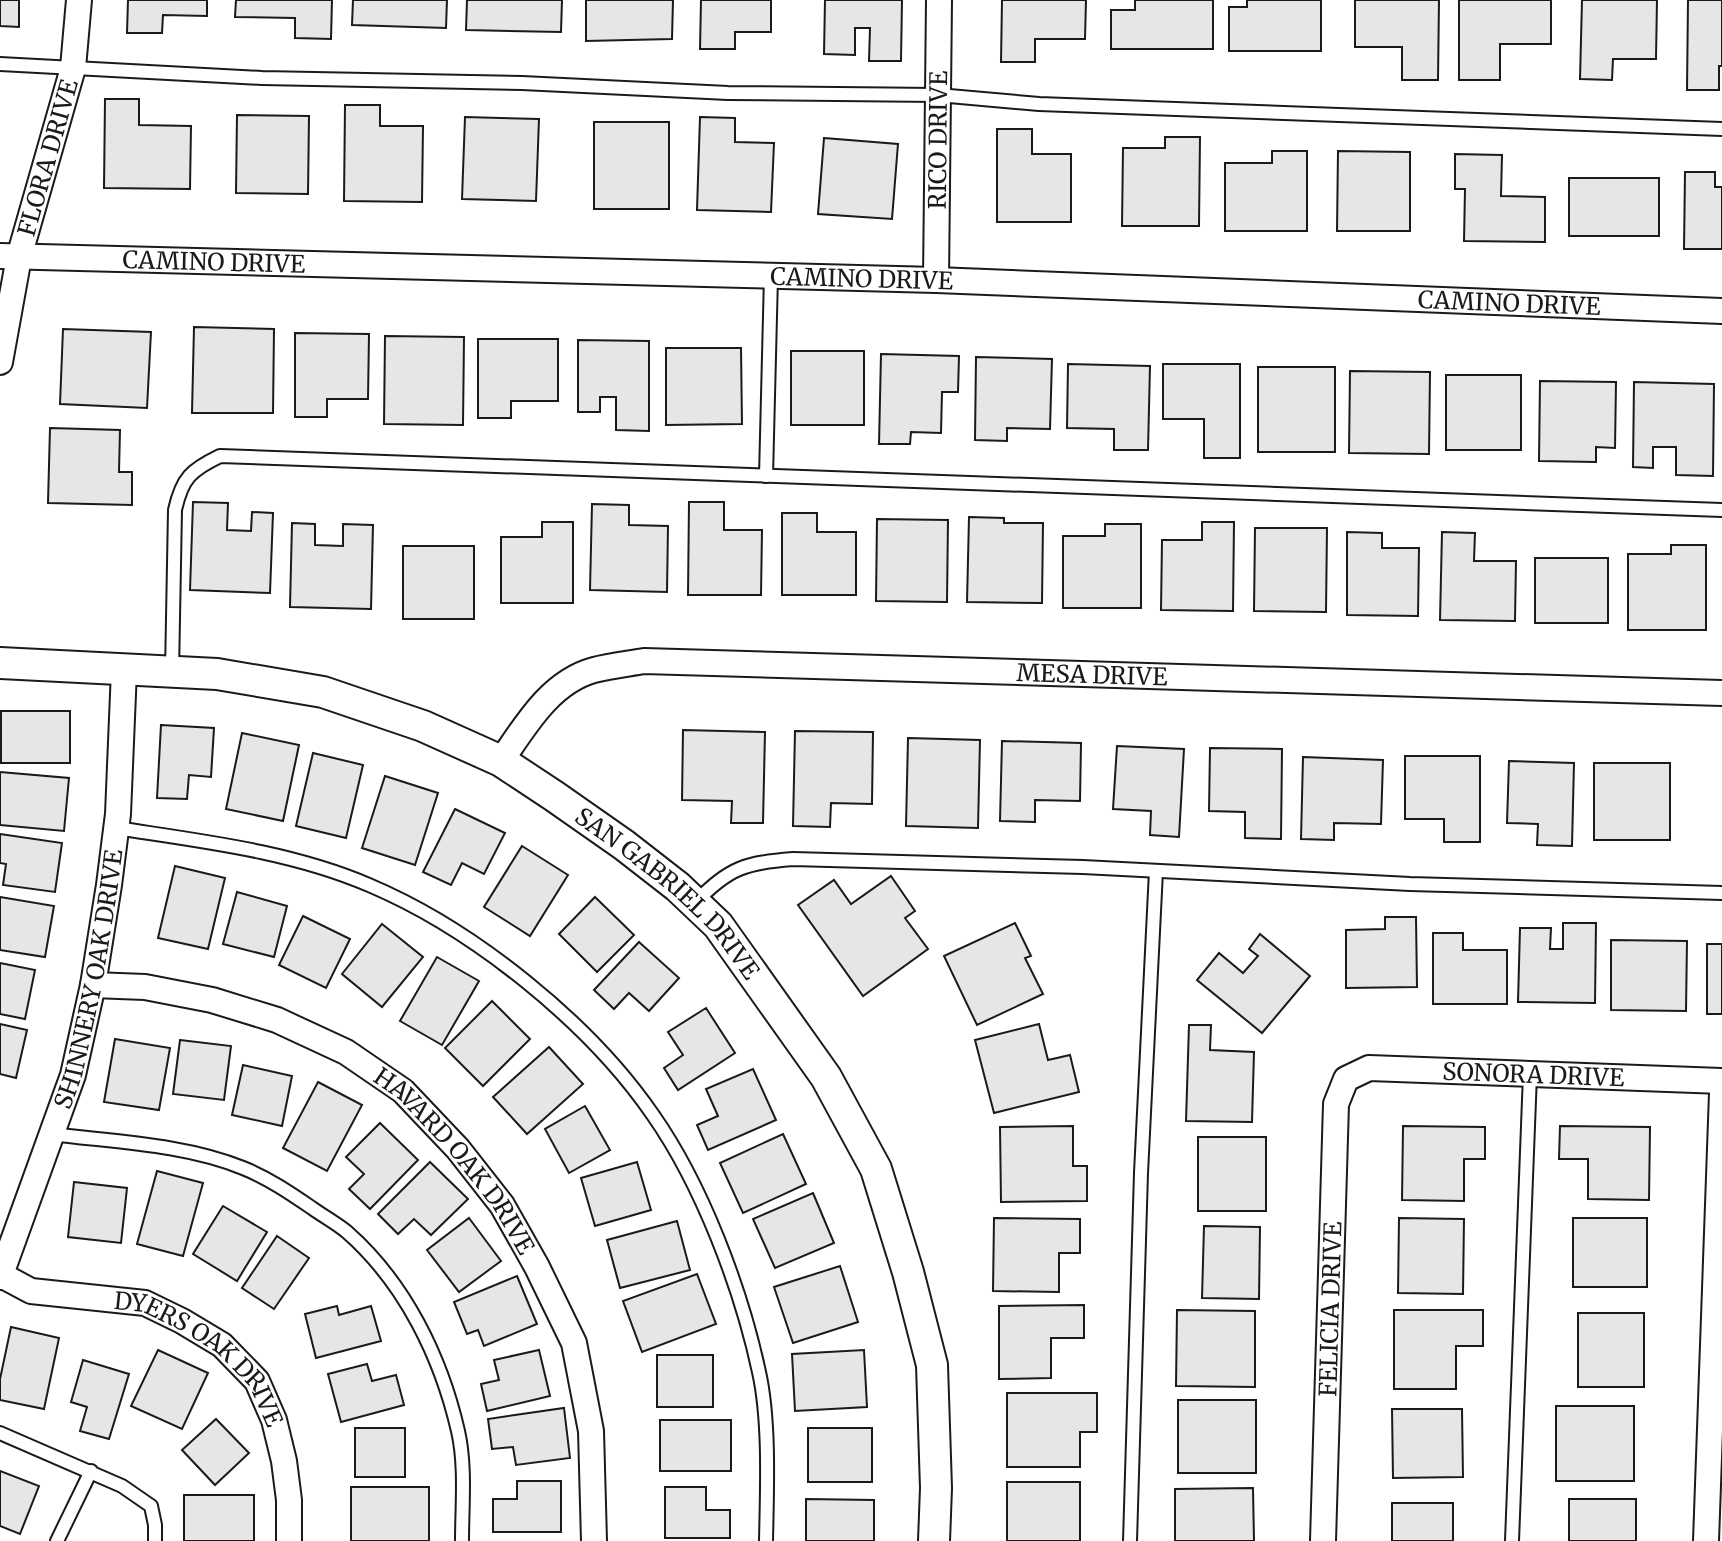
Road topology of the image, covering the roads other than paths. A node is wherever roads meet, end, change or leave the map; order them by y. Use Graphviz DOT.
graph roads {
  1 [pos="79,0"];
  2 [pos="939,0"];
  3 [pos="0,64"];
  4 [pos="73,68"];
  5 [pos="938,95"];
  6 [pos="1722,129"];
  7 [pos="10,257"];
  8 [pos="771,276"];
  9 [pos="936,280"];
  10 [pos="1722,311"];
  11 [pos="0,362"];
  12 [pos="766,476"];
  13 [pos="1722,510"];
  14 [pos="0,663"];
  15 [pos="124,670"];
  16 [pos="172,672"];
  17 [pos="1722,693"];
  18 [pos="501,761"];
  19 [pos="116,828"];
  20 [pos="1156,871"];
  21 [pos="1722,893"];
  22 [pos="695,903"];
  23 [pos="93,985"];
  24 [pos="1530,1074"];
  25 [pos="1346,1079"];
  26 [pos="1722,1081"];
  27 [pos="1722,1093"];
  28 [pos="51,1134"];
  29 [pos="0,1276"];
  30 [pos="0,1433"];
  31 [pos="91,1471"];
  32 [pos="57,1541"];
  33 [pos="155,1541"];
  34 [pos="289,1541"];
  35 [pos="462,1541"];
  36 [pos="594,1541"];
  37 [pos="766,1541"];
  38 [pos="934,1541"];
  39 [pos="1130,1541"];
  40 [pos="1323,1541"];
  41 [pos="1512,1541"];
  42 [pos="1706,1541"];
  1 -- 4 [label="street, FLORA DRIVE"];
  2 -- 5 [label="street, RICO DRIVE"];
  3 -- 4 [label="lane"];
  4 -- 5 [label="lane"];
  4 -- 7 [label="street, FLORA DRIVE"];
  5 -- 6 [label="lane"];
  5 -- 9 [label="street, RICO DRIVE"];
  7 -- 8 [label="street, CAMINO DRIVE"];
  7 -- 11 [label="street, FLORA DRIVE"];
  8 -- 9 [label="street, CAMINO DRIVE"];
  8 -- 12 [label="lane"];
  9 -- 10 [label="street, CAMINO DRIVE"];
  12 -- 13 [label="lane"];
  12 -- 16 [label="lane"];
  14 -- 15 [label="street, SAN GABRIEL DRIVE"];
  15 -- 16 [label="street, SAN GABRIEL DRIVE"];
  15 -- 19 [label="street, SHINNERY OAK DRIVE"];
  16 -- 18 [label="street, SAN GABRIEL DRIVE"];
  17 -- 18 [label="street, MESA DRIVE"];
  18 -- 22 [label="street, SAN GABRIEL DRIVE"];
  19 -- 23 [label="street, SHINNERY OAK DRIVE"];
  19 -- 37 [label="lane"];
  20 -- 21 [label="lane"];
  20 -- 22 [label="lane"];
  20 -- 39 [label="lane"];
  22 -- 38 [label="street, SAN GABRIEL DRIVE"];
  23 -- 28 [label="street, SHINNERY OAK DRIVE"];
  23 -- 36 [label="street, HAVARD OAK DRIVE"];
  24 -- 25 [label="street, SONORA DRIVE"];
  24 -- 26 [label="street, SONORA DRIVE"];
  24 -- 41 [label="lane"];
  25 -- 40 [label="street, FELICIA DRIVE"];
  27 -- 42 [label="street"];
  28 -- 29 [label="street, SHINNERY OAK DRIVE"];
  28 -- 35 [label="lane"];
  29 -- 34 [label="street, DYERS OAK DRIVE"];
  30 -- 31 [label="lane"];
  31 -- 32 [label="lane"];
  31 -- 33 [label="lane"];
}
